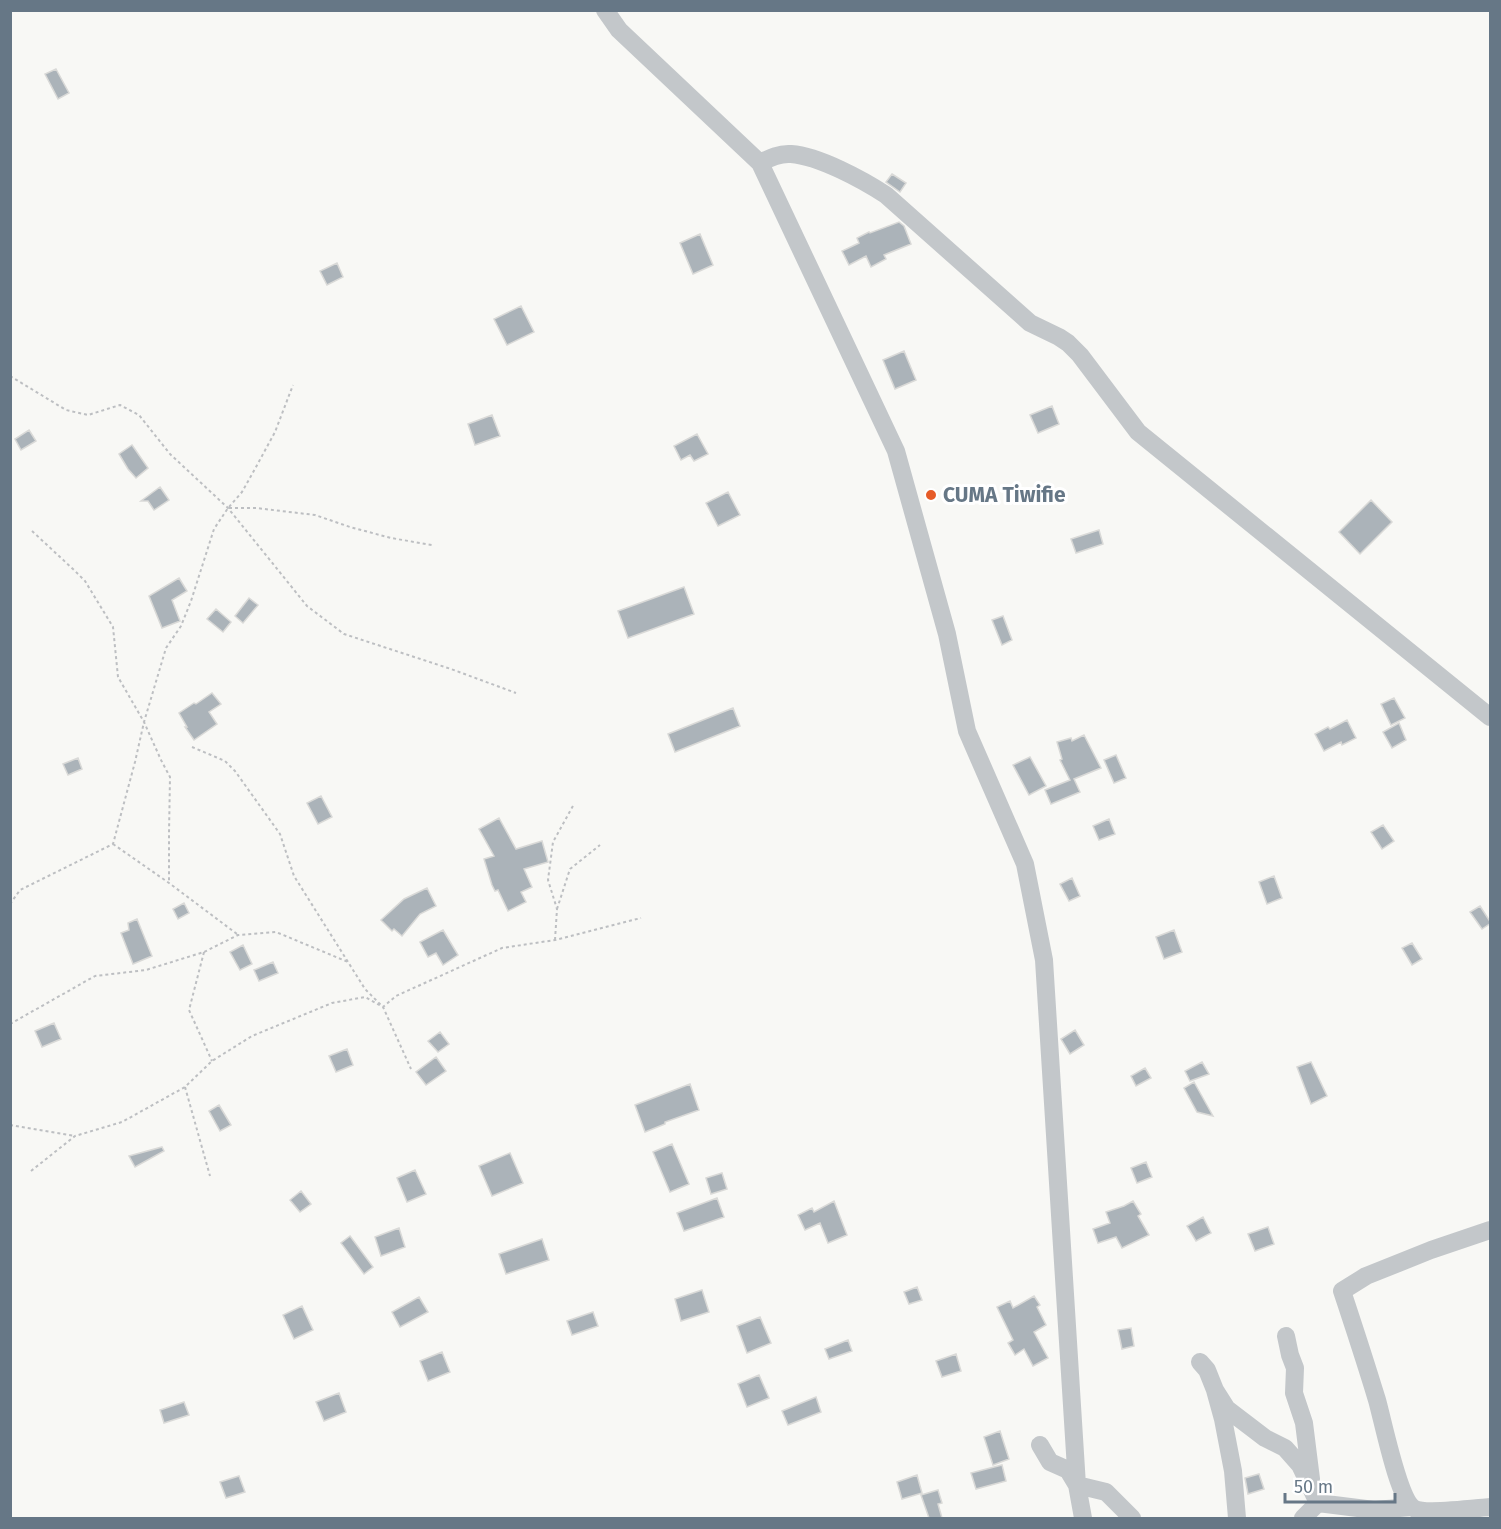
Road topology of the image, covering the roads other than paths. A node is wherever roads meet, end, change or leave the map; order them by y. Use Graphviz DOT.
graph roads {
  1 [pos="605,10"];
  2 [pos="760,163"];
  3 [pos="1491,717"];
  4 [pos="1491,1230"];
  5 [pos="1286,1336"];
  6 [pos="1200,1362"];
  7 [pos="1215,1390"];
  8 [pos="1040,1445"];
  9 [pos="1077,1485"];
  10 [pos="1315,1498"];
  11 [pos="1412,1507"];
  12 [pos="1491,1507"];
  13 [pos="1350,1513"];
  14 [pos="1464,1515"];
  15 [pos="1083,1518"];
  16 [pos="1132,1518"];
  17 [pos="1237,1518"];
  18 [pos="1304,1518"];
  1 -- 2 [label="street"];
  2 -- 3 [label="street"];
  2 -- 9 [label="street"];
  4 -- 11 [label="street"];
  5 -- 10 [label="street"];
  6 -- 7 [label="street"];
  7 -- 10 [label="street"];
  7 -- 17 [label="street"];
  8 -- 9 [label="street"];
  9 -- 15 [label="street"];
  9 -- 16 [label="street"];
  10 -- 13 [label="street"];
  10 -- 18 [label="street"];
  11 -- 13 [label="street"];
  11 -- 14 [label="street"];
  12 -- 14 [label="street"];
}
